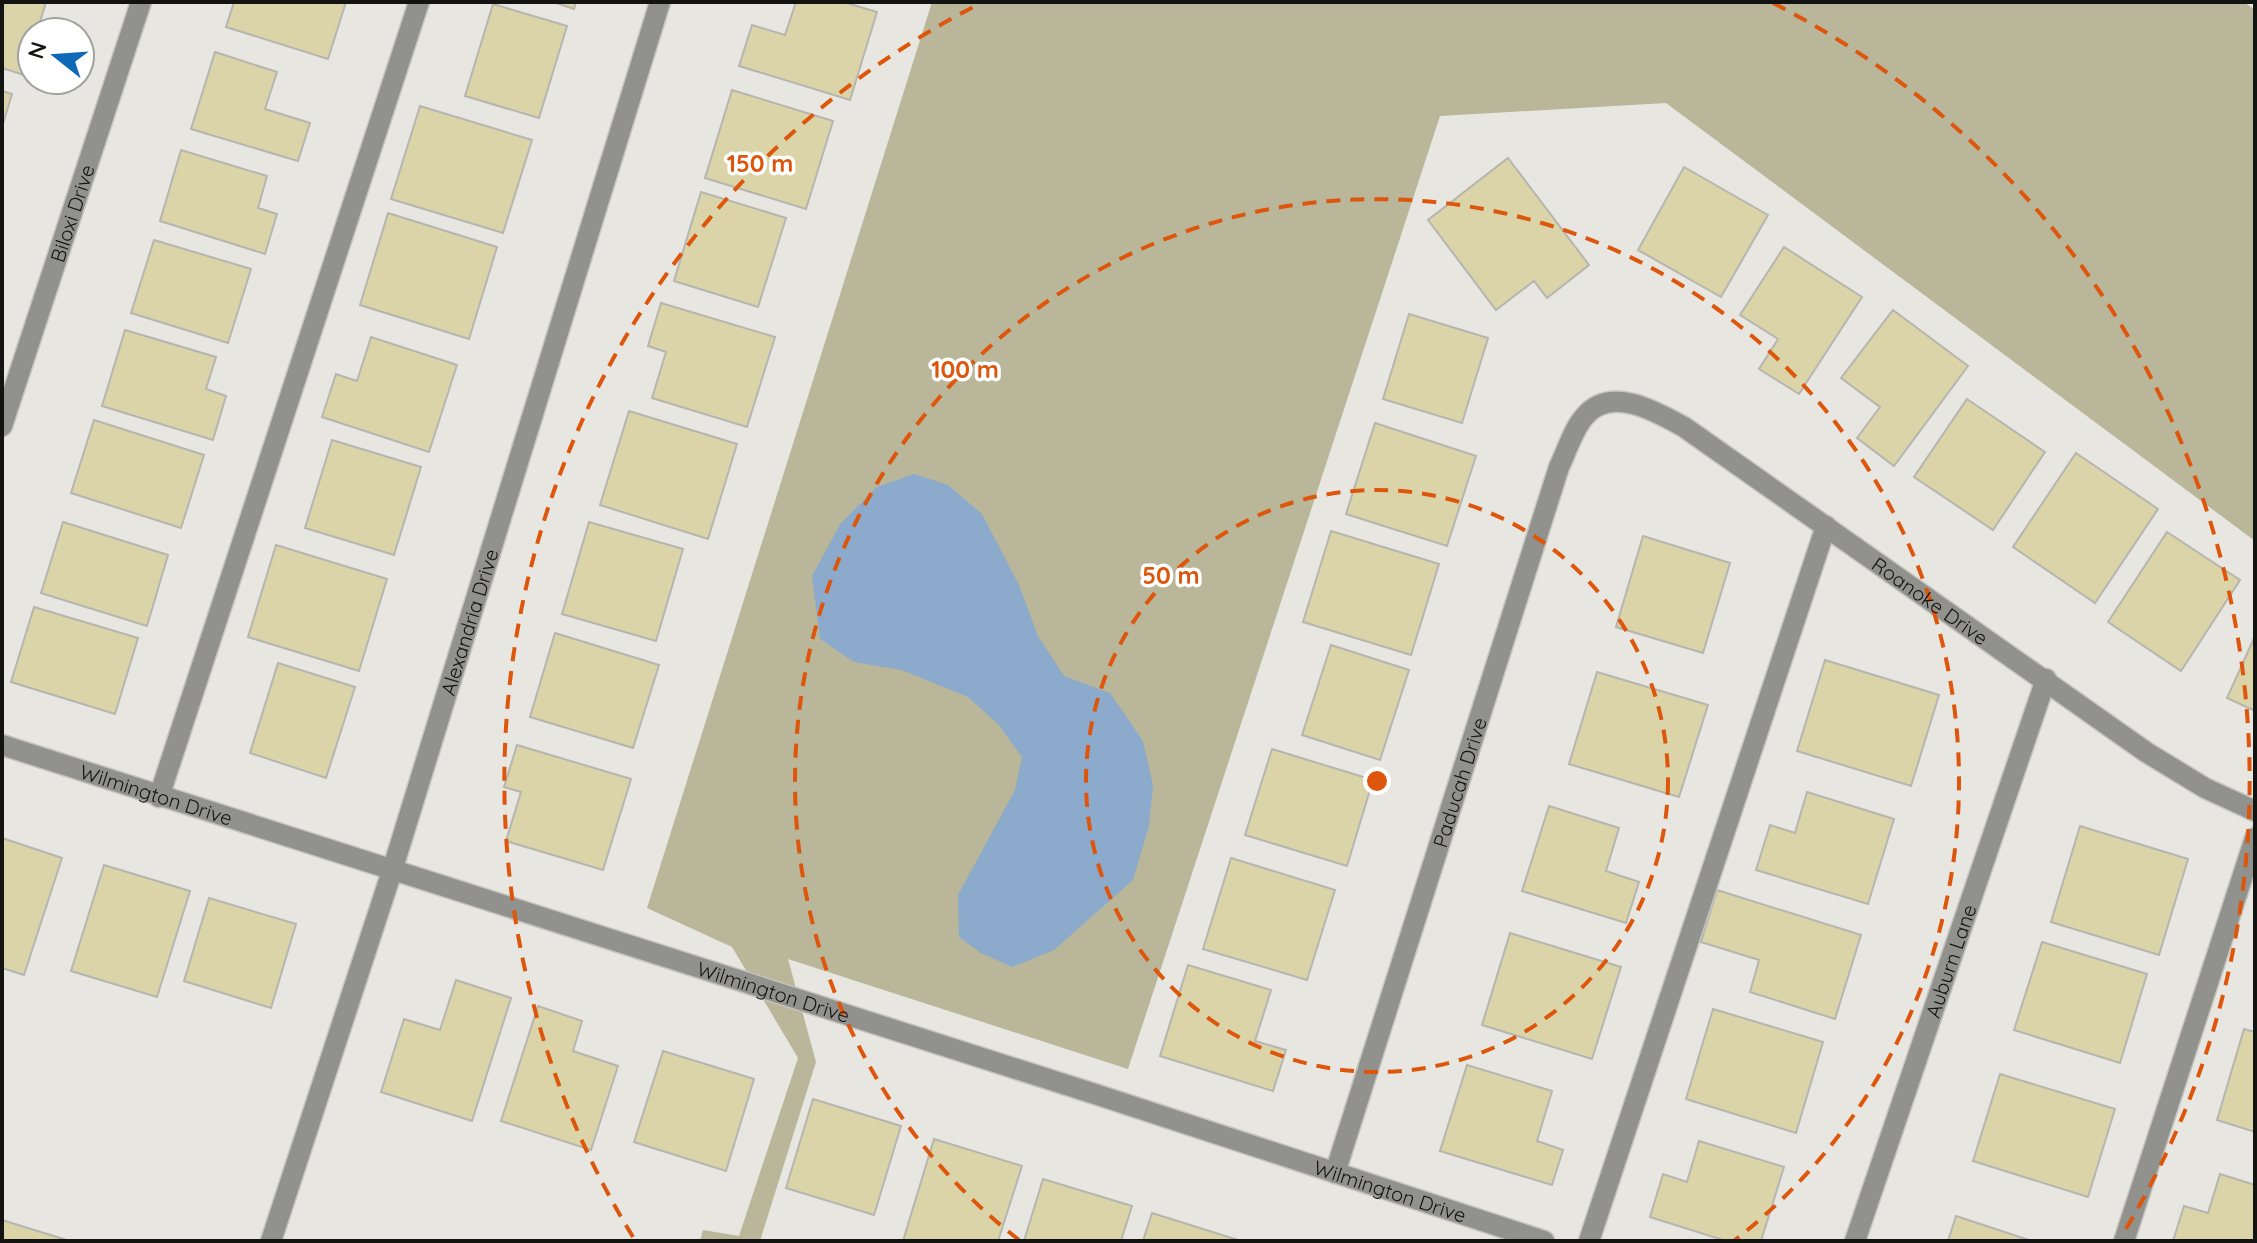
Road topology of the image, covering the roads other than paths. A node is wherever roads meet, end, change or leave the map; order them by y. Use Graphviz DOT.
graph roads {
  1 [pos="141,2"];
  2 [pos="419,2"];
  3 [pos="660,2"];
  4 [pos="1604,403"];
  5 [pos="2,426"];
  6 [pos="1826,526"];
  7 [pos="2046,679"];
  8 [pos="2,745"];
  9 [pos="159,797"];
  10 [pos="2255,811"];
  11 [pos="2255,838"];
  12 [pos="392,871"];
  13 [pos="1335,1173"];
  14 [pos="271,1241"];
  15 [pos="1544,1241"];
  16 [pos="1589,1241"];
  17 [pos="1855,1241"];
  18 [pos="2124,1241"];
  1 -- 5 [label="street, Biloxi Drive"];
  2 -- 9 [label="street"];
  3 -- 12 [label="street, Alexandria Drive"];
  4 -- 6 [label="street, Roanoke Drive"];
  4 -- 13 [label="street, Paducah Drive"];
  6 -- 7 [label="street, Roanoke Drive"];
  6 -- 16 [label="street"];
  7 -- 10 [label="street, Roanoke Drive"];
  7 -- 17 [label="street, Auburn Lane"];
  8 -- 9 [label="street, Wilmington Drive"];
  9 -- 12 [label="street, Wilmington Drive"];
  11 -- 18 [label="street"];
  12 -- 13 [label="street, Wilmington Drive"];
  12 -- 14 [label="street, Alexandria Drive"];
  13 -- 15 [label="street, Wilmington Drive"];
}
